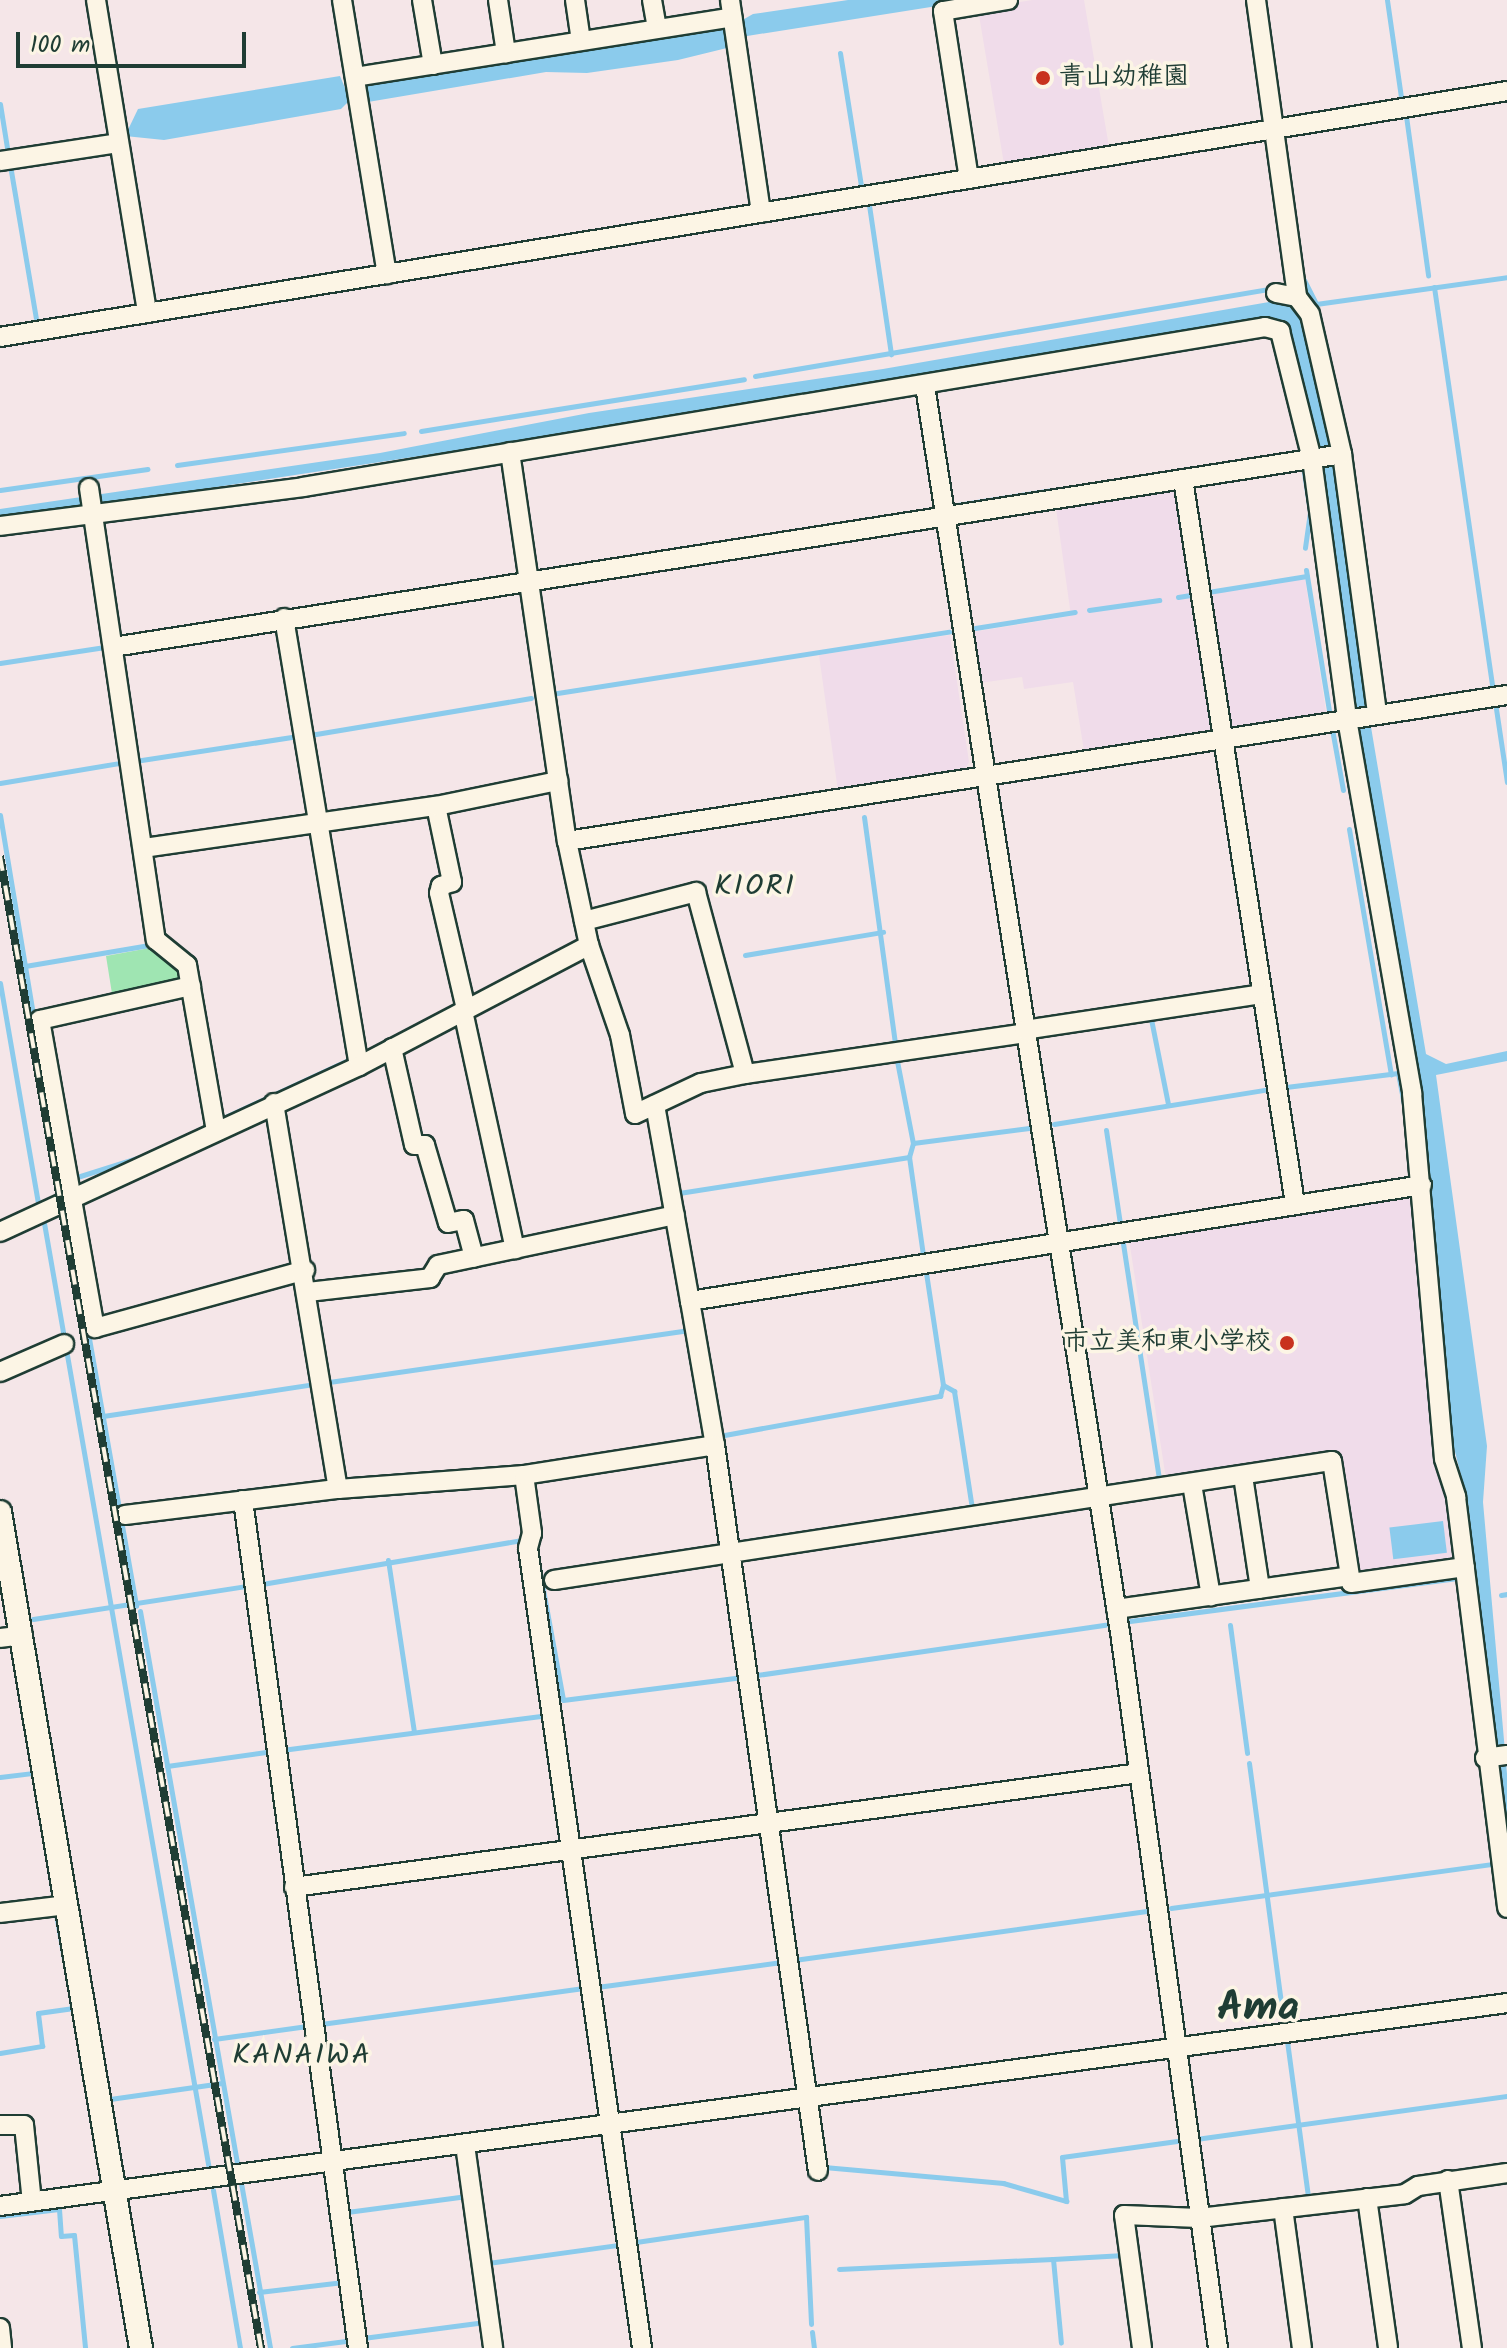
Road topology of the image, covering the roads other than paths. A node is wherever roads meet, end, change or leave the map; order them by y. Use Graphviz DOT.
graph roads {
  1 [pos="96,0"];
  2 [pos="342,0"];
  3 [pos="422,0"];
  4 [pos="498,0"];
  5 [pos="575,0"];
  6 [pos="652,0"];
  7 [pos="1008,0"];
  8 [pos="1256,0"];
  9 [pos="731,8"];
  10 [pos="657,29"];
  11 [pos="581,41"];
  12 [pos="506,53"];
  13 [pos="433,65"];
  14 [pos="355,77"];
  15 [pos="1507,91"];
  16 [pos="1274,129"];
  17 [pos="119,143"];
  18 [pos="0,161"];
  19 [pos="969,179"];
  20 [pos="761,213"];
  21 [pos="387,274"];
  22 [pos="1276,293"];
  23 [pos="1297,297"];
  24 [pos="147,313"];
  25 [pos="0,337"];
  26 [pos="925,386"];
  27 [pos="510,452"];
  28 [pos="1340,455"];
  29 [pos="1314,459"];
  30 [pos="1183,479"];
  31 [pos="91,502"];
  32 [pos="944,516"];
  33 [pos="0,526"];
  34 [pos="528,582"];
  35 [pos="284,618"];
  36 [pos="113,647"];
  37 [pos="1507,695"];
  38 [pos="1375,714"];
  39 [pos="1350,718"];
  40 [pos="1222,737"];
  41 [pos="984,775"];
  42 [pos="558,781"];
  43 [pos="436,806"];
  44 [pos="318,823"];
  45 [pos="567,841"];
  46 [pos="143,848"];
  47 [pos="584,921"];
  48 [pos="589,945"];
  49 [pos="191,986"];
  50 [pos="1262,994"];
  51 [pos="464,1010"];
  52 [pos="1024,1031"];
  53 [pos="392,1048"];
  54 [pos="359,1066"];
  55 [pos="745,1074"];
  56 [pos="274,1103"];
  57 [pos="655,1105"];
  58 [pos="216,1132"];
  59 [pos="1422,1185"];
  60 [pos="72,1199"];
  61 [pos="1295,1204"];
  62 [pos="675,1215"];
  63 [pos="0,1232"];
  64 [pos="1058,1240"];
  65 [pos="515,1249"];
  66 [pos="474,1258"];
  67 [pos="305,1270"];
  68 [pos="308,1292"];
  69 [pos="690,1301"];
  70 [pos="64,1344"];
  71 [pos="0,1372"];
  72 [pos="715,1445"];
  73 [pos="524,1475"];
  74 [pos="1243,1476"];
  75 [pos="1192,1484"];
  76 [pos="338,1489"];
  77 [pos="1099,1499"];
  78 [pos="243,1500"];
  79 [pos="0,1512"];
  80 [pos="125,1515"];
  81 [pos="732,1553"];
  82 [pos="1465,1567"];
  83 [pos="1350,1576"];
  84 [pos="554,1580"];
  85 [pos="1260,1589"];
  86 [pos="1211,1596"];
  87 [pos="1116,1609"];
  88 [pos="23,1635"];
  89 [pos="0,1638"];
  90 [pos="1493,1757"];
  91 [pos="1139,1773"];
  92 [pos="770,1823"];
  93 [pos="571,1849"];
  94 [pos="294,1887"];
  95 [pos="67,1905"];
  96 [pos="1507,1908"];
  97 [pos="0,1913"];
  98 [pos="1507,2003"];
  99 [pos="1176,2050"];
  100 [pos="808,2098"];
  101 [pos="0,2125"];
  102 [pos="612,2125"];
  103 [pos="465,2145"];
  104 [pos="332,2164"];
  105 [pos="818,2171"];
  106 [pos="1507,2173"];
  107 [pos="1448,2180"];
  108 [pos="115,2193"];
  109 [pos="1367,2198"];
  110 [pos="32,2202"];
  111 [pos="0,2206"];
  112 [pos="1283,2208"];
  113 [pos="1199,2218"];
  114 [pos="0,2328"];
  115 [pos="2,2348"];
  116 [pos="141,2348"];
  117 [pos="358,2348"];
  118 [pos="493,2348"];
  119 [pos="642,2348"];
  120 [pos="1142,2348"];
  121 [pos="1218,2348"];
  122 [pos="1302,2348"];
  123 [pos="1388,2348"];
  124 [pos="1472,2348"];
  1 -- 17 [label="street"];
  2 -- 14 [label="street"];
  3 -- 13 [label="street"];
  4 -- 12 [label="street"];
  5 -- 11 [label="street"];
  6 -- 10 [label="street"];
  7 -- 19 [label="street"];
  8 -- 16 [label="street"];
  9 -- 10 [label="street"];
  9 -- 20 [label="street"];
  10 -- 11 [label="street"];
  11 -- 12 [label="street"];
  12 -- 13 [label="street"];
  13 -- 14 [label="street"];
  14 -- 21 [label="street"];
  15 -- 16 [label="street"];
  16 -- 19 [label="street"];
  16 -- 23 [label="street"];
  17 -- 18 [label="street"];
  17 -- 24 [label="street"];
  19 -- 20 [label="street"];
  20 -- 21 [label="street"];
  21 -- 24 [label="street"];
  22 -- 23 [label="street"];
  23 -- 28 [label="street"];
  24 -- 25 [label="street"];
  26 -- 27 [label="street"];
  26 -- 29 [label="street"];
  26 -- 32 [label="street"];
  27 -- 31 [label="street"];
  27 -- 34 [label="street"];
  28 -- 29 [label="street"];
  28 -- 38 [label="street"];
  29 -- 30 [label="street"];
  29 -- 39 [label="street"];
  30 -- 32 [label="street"];
  30 -- 40 [label="street"];
  31 -- 33 [label="street"];
  31 -- 36 [label="street"];
  32 -- 34 [label="street"];
  32 -- 41 [label="street"];
  34 -- 35 [label="street"];
  34 -- 42 [label="street"];
  35 -- 36 [label="street"];
  35 -- 44 [label="street"];
  36 -- 46 [label="street"];
  37 -- 38 [label="street"];
  38 -- 39 [label="street"];
  39 -- 40 [label="street"];
  39 -- 59 [label="street"];
  40 -- 41 [label="street"];
  40 -- 50 [label="street"];
  41 -- 45 [label="street"];
  41 -- 52 [label="street"];
  42 -- 43 [label="street"];
  42 -- 45 [label="street"];
  43 -- 44 [label="street"];
  43 -- 51 [label="street"];
  44 -- 46 [label="street"];
  44 -- 54 [label="street"];
  45 -- 47 [label="street"];
  46 -- 49 [label="street"];
  47 -- 48 [label="street"];
  47 -- 55 [label="street"];
  48 -- 51 [label="street"];
  48 -- 57 [label="street"];
  49 -- 58 [label="street"];
  49 -- 60 [label="street"];
  50 -- 52 [label="street"];
  50 -- 61 [label="street"];
  51 -- 53 [label="street"];
  51 -- 65 [label="street"];
  52 -- 55 [label="street"];
  52 -- 64 [label="street"];
  53 -- 54 [label="street"];
  53 -- 66 [label="street"];
  54 -- 56 [label="street"];
  55 -- 57 [label="street"];
  56 -- 58 [label="street"];
  56 -- 67 [label="street"];
  57 -- 62 [label="street"];
  58 -- 60 [label="street"];
  59 -- 61 [label="street"];
  59 -- 82 [label="street"];
  60 -- 63 [label="street"];
  60 -- 67 [label="street"];
  61 -- 64 [label="street"];
  62 -- 65 [label="street"];
  62 -- 69 [label="street"];
  64 -- 69 [label="street"];
  64 -- 77 [label="street"];
  65 -- 66 [label="street"];
  66 -- 68 [label="street"];
  67 -- 68 [label="street"];
  68 -- 76 [label="street"];
  69 -- 72 [label="street"];
  70 -- 71 [label="street"];
  72 -- 73 [label="street"];
  72 -- 81 [label="street"];
  73 -- 76 [label="street"];
  73 -- 93 [label="street"];
  74 -- 75 [label="street"];
  74 -- 83 [label="street"];
  74 -- 85 [label="street"];
  75 -- 77 [label="street"];
  75 -- 86 [label="street"];
  76 -- 78 [label="street"];
  77 -- 81 [label="street"];
  77 -- 87 [label="street"];
  78 -- 80 [label="street"];
  78 -- 94 [label="street"];
  79 -- 88 [label="street"];
  81 -- 84 [label="street"];
  81 -- 92 [label="street"];
  82 -- 83 [label="street"];
  82 -- 90 [label="street"];
  83 -- 85 [label="street"];
  85 -- 86 [label="street"];
  86 -- 87 [label="street"];
  87 -- 91 [label="street"];
  88 -- 89 [label="street"];
  88 -- 95 [label="street"];
  90 -- 96 [label="street"];
  91 -- 92 [label="street"];
  91 -- 99 [label="street"];
  92 -- 93 [label="street"];
  92 -- 100 [label="street"];
  93 -- 94 [label="street"];
  93 -- 102 [label="street"];
  94 -- 104 [label="street"];
  95 -- 97 [label="street"];
  95 -- 108 [label="street"];
  98 -- 99 [label="street"];
  99 -- 100 [label="street"];
  99 -- 113 [label="street"];
  100 -- 102 [label="street"];
  100 -- 105 [label="street"];
  101 -- 110 [label="street"];
  102 -- 103 [label="street"];
  102 -- 119 [label="street"];
  103 -- 104 [label="street"];
  103 -- 118 [label="street"];
  104 -- 108 [label="street"];
  104 -- 117 [label="street"];
  106 -- 107 [label="street"];
  107 -- 109 [label="street"];
  107 -- 124 [label="street"];
  108 -- 110 [label="street"];
  108 -- 116 [label="street"];
  109 -- 112 [label="street"];
  109 -- 123 [label="street"];
  110 -- 111 [label="street"];
  112 -- 113 [label="street"];
  112 -- 122 [label="street"];
  113 -- 120 [label="street"];
  113 -- 121 [label="street"];
  114 -- 115 [label="street"];
}
